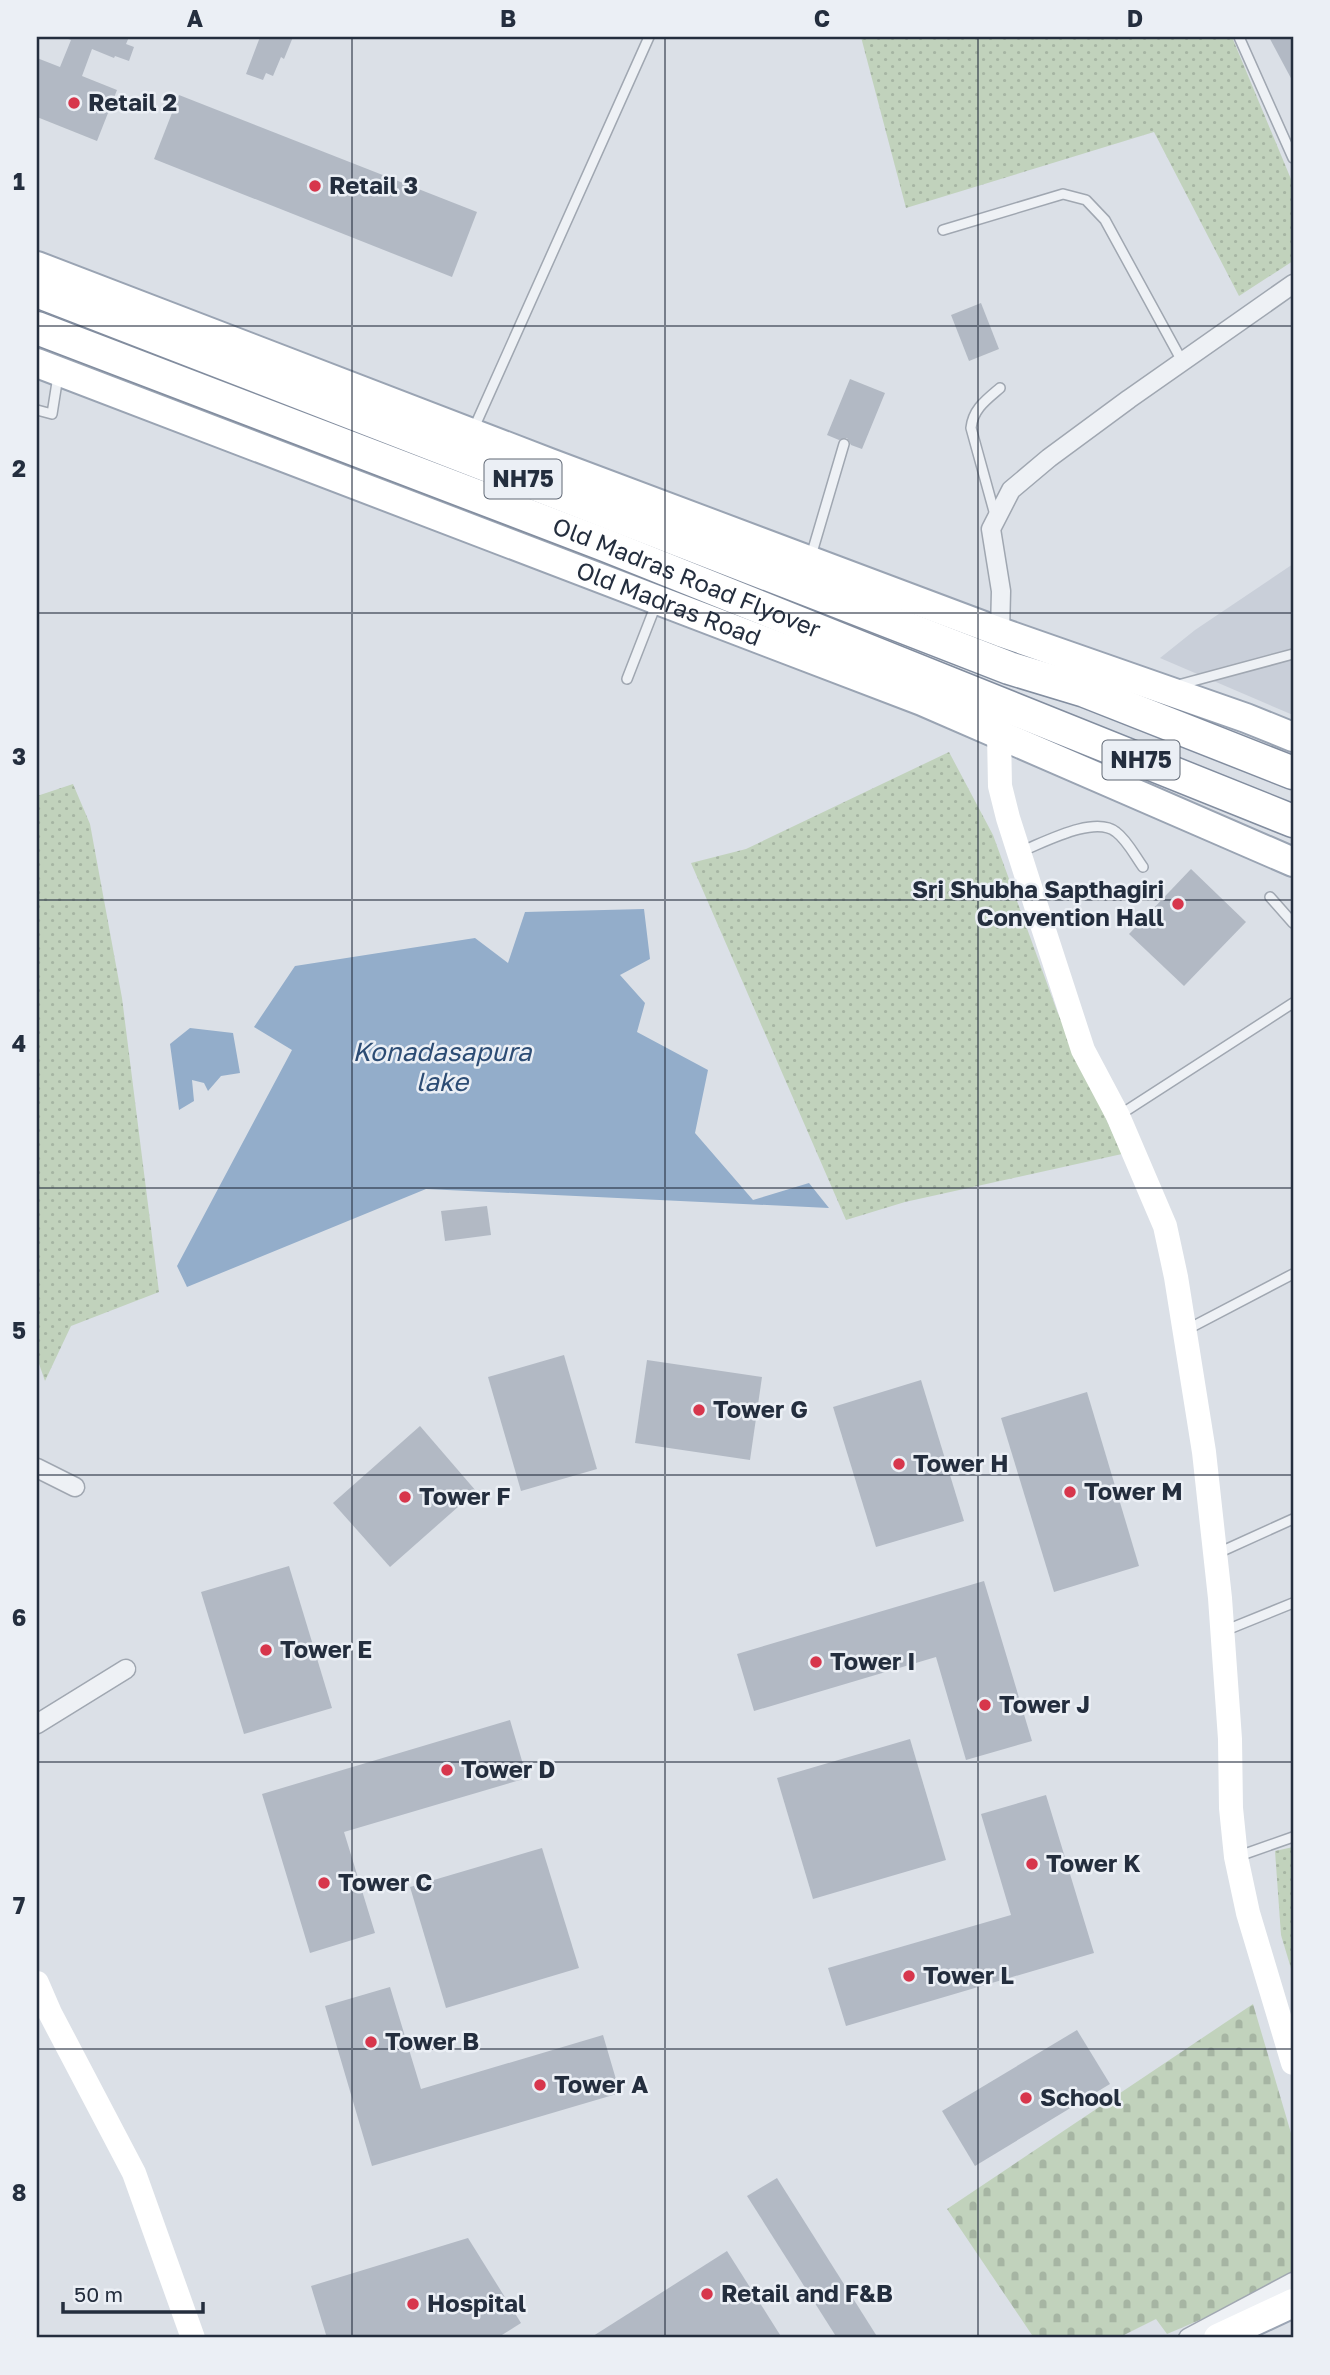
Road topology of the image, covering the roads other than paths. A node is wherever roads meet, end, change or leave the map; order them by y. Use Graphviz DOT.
graph roads {
  1 [pos="649,37"];
  2 [pos="1239,37"];
  3 [pos="1293,158"];
  4 [pos="943,230"];
  5 [pos="37,266"];
  6 [pos="1293,284"];
  7 [pos="37,291"];
  8 [pos="37,328"];
  9 [pos="1182,361"];
  10 [pos="48,367"];
  11 [pos="1000,388"];
  12 [pos="37,410"];
  13 [pos="472,433"];
  14 [pos="844,444"];
  15 [pos="996,520"];
  16 [pos="809,561"];
  17 [pos="657,601"];
  18 [pos="1000,632"];
  19 [pos="1293,654"];
  20 [pos="627,679"];
  21 [pos="1163,689"];
  22 [pos="999,734"];
  23 [pos="1293,737"];
  24 [pos="1293,773"];
  25 [pos="1293,821"];
  26 [pos="1019,852"];
  27 [pos="1293,862"];
  28 [pos="1143,867"];
  29 [pos="1270,897"];
  30 [pos="1293,923"];
  31 [pos="1293,1003"];
  32 [pos="1118,1115"];
  33 [pos="1293,1275"];
  34 [pos="1185,1331"];
  35 [pos="37,1468"];
  36 [pos="75,1487"];
  37 [pos="1293,1520"];
  38 [pos="1215,1554"];
  39 [pos="1293,1603"];
  40 [pos="1223,1632"];
  41 [pos="126,1668"];
  42 [pos="37,1724"];
  43 [pos="1293,1837"];
  44 [pos="1237,1857"];
  45 [pos="37,1983"];
  46 [pos="43,2017"];
  47 [pos="1293,2063"];
  48 [pos="1293,2282"];
  49 [pos="1293,2303"];
  50 [pos="193,2338"];
  51 [pos="1188,2338"];
  52 [pos="1218,2338"];
  1 -- 13 [label="lane"];
  2 -- 3 [label="lane"];
  4 -- 9 [label="lane"];
  5 -- 13 [label="main road"];
  6 -- 9 [label="street"];
  7 -- 24 [label="highway, Old Madras Road Flyover / NH75"];
  8 -- 25 [label="highway, Old Madras Road Flyover / NH75"];
  9 -- 15 [label="street"];
  10 -- 12 [label="lane"];
  10 -- 17 [label="main road, Old Madras Road"];
  11 -- 15 [label="lane"];
  13 -- 16 [label="main road"];
  14 -- 16 [label="lane"];
  15 -- 18 [label="street"];
  16 -- 18 [label="main road"];
  17 -- 20 [label="lane"];
  17 -- 22 [label="main road, Old Madras Road"];
  18 -- 21 [label="main road"];
  19 -- 21 [label="lane"];
  21 -- 23 [label="main road"];
  22 -- 26 [label="street"];
  22 -- 27 [label="main road, Old Madras Road"];
  26 -- 28 [label="lane"];
  26 -- 32 [label="street"];
  29 -- 30 [label="lane"];
  31 -- 32 [label="lane"];
  32 -- 34 [label="street"];
  33 -- 34 [label="lane"];
  34 -- 38 [label="street"];
  35 -- 36 [label="street"];
  37 -- 38 [label="lane"];
  38 -- 40 [label="street"];
  39 -- 40 [label="lane"];
  40 -- 44 [label="street"];
  41 -- 42 [label="street"];
  43 -- 44 [label="lane"];
  44 -- 47 [label="street"];
  45 -- 46 [label="street"];
  46 -- 50 [label="street"];
  48 -- 51 [label="street"];
  49 -- 52 [label="main road"];
}
